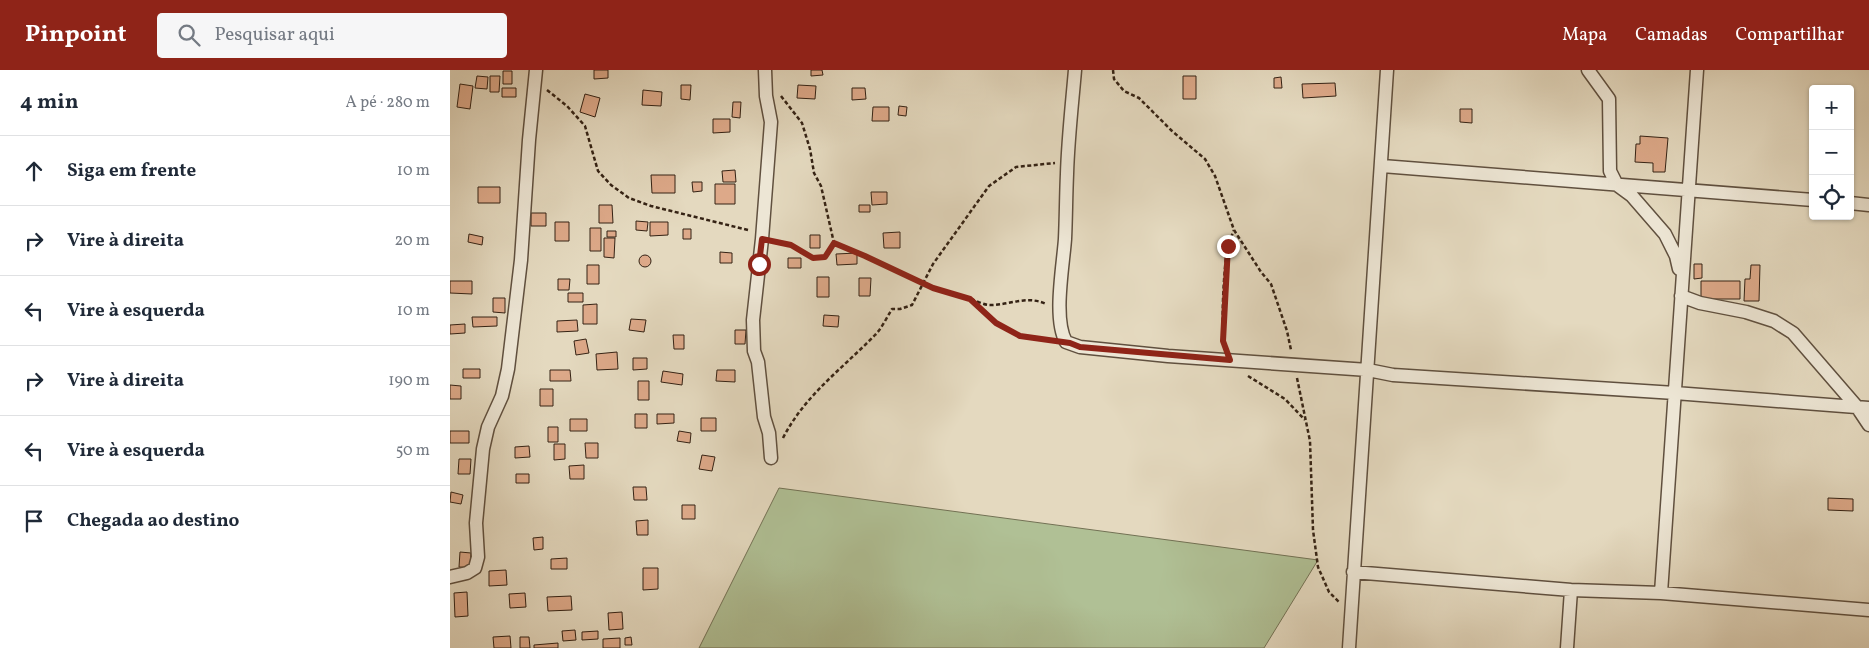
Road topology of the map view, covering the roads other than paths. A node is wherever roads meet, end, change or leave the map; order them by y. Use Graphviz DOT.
graph roads {
  1 [pos="536,70"];
  2 [pos="765,70"];
  3 [pos="1075,70"];
  4 [pos="1387,70"];
  5 [pos="1588,70"];
  6 [pos="1697,70"];
  7 [pos="1382,166"];
  8 [pos="1618,185"];
  9 [pos="1688,189"];
  10 [pos="1809,200"];
  11 [pos="1854,203"];
  12 [pos="1869,205"];
  13 [pos="1681,290"];
  14 [pos="1368,370"];
  15 [pos="1675,393"];
  16 [pos="1863,407"];
  17 [pos="1869,425"];
  18 [pos="771,458"];
  19 [pos="1353,572"];
  20 [pos="450,577"];
  21 [pos="1571,590"];
  22 [pos="1661,593"];
  23 [pos="1869,610"];
  24 [pos="1348,648"];
  25 [pos="1567,648"];
  1 -- 20 [label="street"];
  2 -- 18 [label="street"];
  3 -- 14 [label="street"];
  4 -- 7 [label="street"];
  5 -- 8 [label="street"];
  6 -- 9 [label="street"];
  7 -- 8 [label="street"];
  7 -- 14 [label="street"];
  8 -- 9 [label="street"];
  8 -- 13 [label="street"];
  9 -- 10 [label="street"];
  9 -- 13 [label="street"];
  11 -- 12 [label="street"];
  13 -- 15 [label="street"];
  13 -- 16 [label="street"];
  14 -- 15 [label="street"];
  14 -- 19 [label="street"];
  15 -- 16 [label="street"];
  15 -- 22 [label="street"];
  16 -- 17 [label="street"];
  19 -- 21 [label="street"];
  19 -- 24 [label="street"];
  21 -- 22 [label="street"];
  21 -- 25 [label="street"];
  22 -- 23 [label="street"];
}
